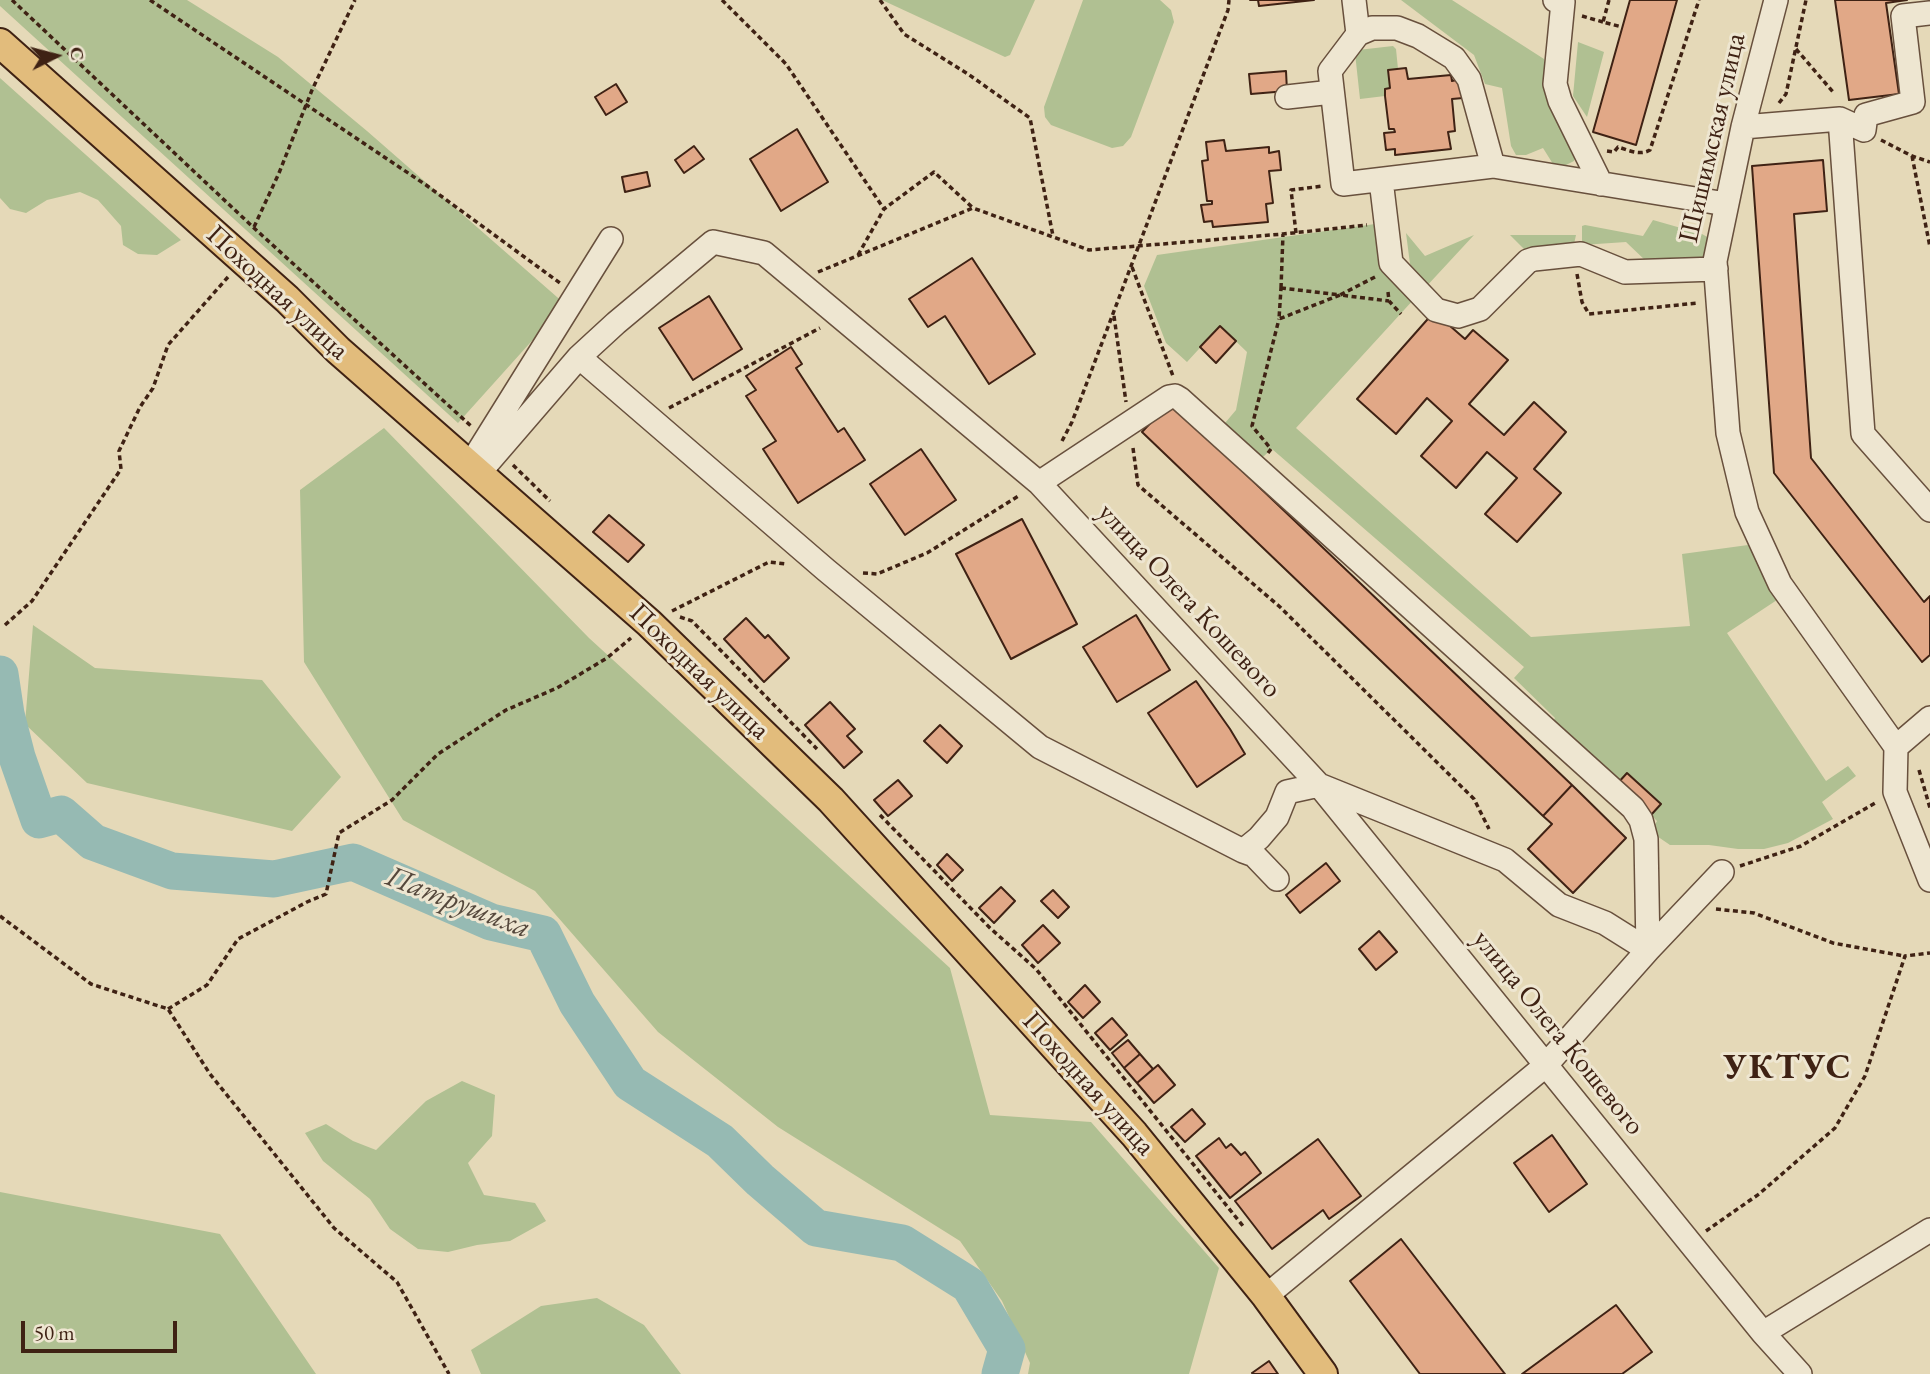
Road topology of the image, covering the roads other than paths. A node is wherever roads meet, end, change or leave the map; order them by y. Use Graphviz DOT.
graph roads {
  1 [pos="1354,0"];
  2 [pos="1555,0"];
  3 [pos="1776,0"];
  4 [pos="1930,13"];
  5 [pos="1358,34"];
  6 [pos="0,43"];
  7 [pos="1332,92"];
  8 [pos="1287,97"];
  9 [pos="1840,119"];
  10 [pos="1753,127"];
  11 [pos="1493,166"];
  12 [pos="1381,180"];
  13 [pos="1601,184"];
  14 [pos="1726,204"];
  15 [pos="611,239"];
  16 [pos="1716,269"];
  17 [pos="579,357"];
  18 [pos="475,469"];
  19 [pos="1039,483"];
  20 [pos="1930,510"];
  21 [pos="1930,718"];
  22 [pos="1902,741"];
  23 [pos="1319,785"];
  24 [pos="1243,851"];
  25 [pos="1723,872"];
  26 [pos="1277,879"];
  27 [pos="1930,880"];
  28 [pos="1648,950"];
  29 [pos="1545,1066"];
  30 [pos="1930,1230"];
  31 [pos="1266,1296"];
  32 [pos="1763,1333"];
  33 [pos="1323,1374"];
  34 [pos="1800,1374"];
  1 -- 5 [label="street"];
  2 -- 13 [label="street"];
  3 -- 10 [label="street, Шишимская улица"];
  4 -- 9 [label="street"];
  5 -- 7 [label="street"];
  5 -- 11 [label="street"];
  6 -- 18 [label="main road, Походная улица"];
  7 -- 8 [label="street"];
  7 -- 12 [label="street"];
  9 -- 10 [label="street"];
  9 -- 20 [label="street"];
  10 -- 14 [label="street, Шишимская улица"];
  11 -- 12 [label="street"];
  11 -- 13 [label="street"];
  12 -- 16 [label="street"];
  13 -- 14 [label="street"];
  14 -- 16 [label="street, Шишимская улица"];
  15 -- 18 [label="street"];
  16 -- 22 [label="street, Шишимская улица"];
  17 -- 18 [label="street, улица Олега Кошевого"];
  17 -- 19 [label="street, улица Олега Кошевого"];
  17 -- 24 [label="street"];
  18 -- 31 [label="main road, Походная улица"];
  19 -- 23 [label="street, улица Олега Кошевого"];
  19 -- 28 [label="street"];
  21 -- 22 [label="street"];
  22 -- 27 [label="street"];
  23 -- 24 [label="street"];
  23 -- 28 [label="street"];
  23 -- 29 [label="street, улица Олега Кошевого"];
  24 -- 26 [label="street"];
  25 -- 28 [label="street"];
  28 -- 29 [label="street"];
  29 -- 31 [label="street"];
  29 -- 32 [label="street, улица Олега Кошевого"];
  30 -- 32 [label="street"];
  31 -- 33 [label="main road, Походная улица"];
  32 -- 34 [label="street, улица Олега Кошевого"];
}
